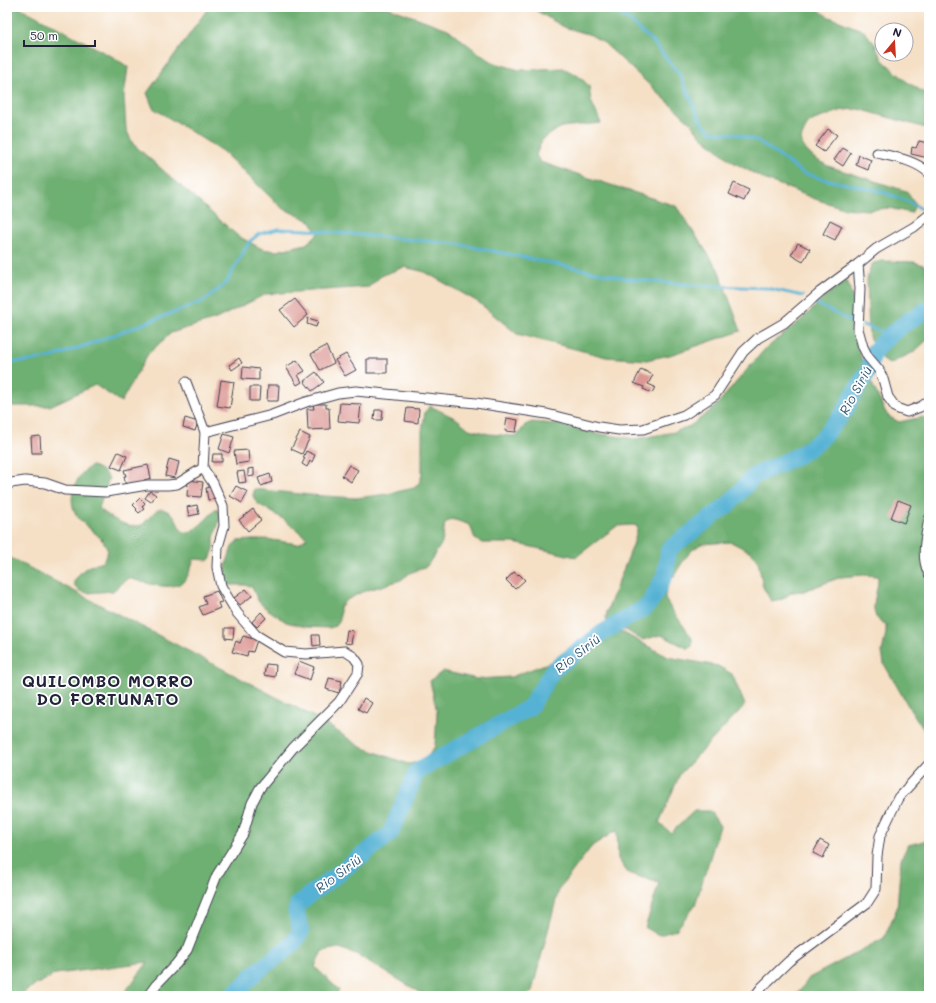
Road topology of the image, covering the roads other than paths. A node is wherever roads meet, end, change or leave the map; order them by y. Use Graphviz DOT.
graph roads {
  1 [pos="877,153"];
  2 [pos="929,173"];
  3 [pos="929,215"];
  4 [pos="858,264"];
  5 [pos="186,382"];
  6 [pos="929,401"];
  7 [pos="205,432"];
  8 [pos="203,468"];
  9 [pos="7,485"];
  10 [pos="929,519"];
  11 [pos="929,574"];
  12 [pos="929,764"];
  13 [pos="148,996"];
  14 [pos="755,996"];
  1 -- 2 [label="street"];
  3 -- 4 [label="street"];
  4 -- 6 [label="street"];
  4 -- 7 [label="street"];
  5 -- 7 [label="street"];
  7 -- 8 [label="street"];
  8 -- 9 [label="street"];
  8 -- 13 [label="street"];
  10 -- 11 [label="street"];
  12 -- 14 [label="street"];
}
